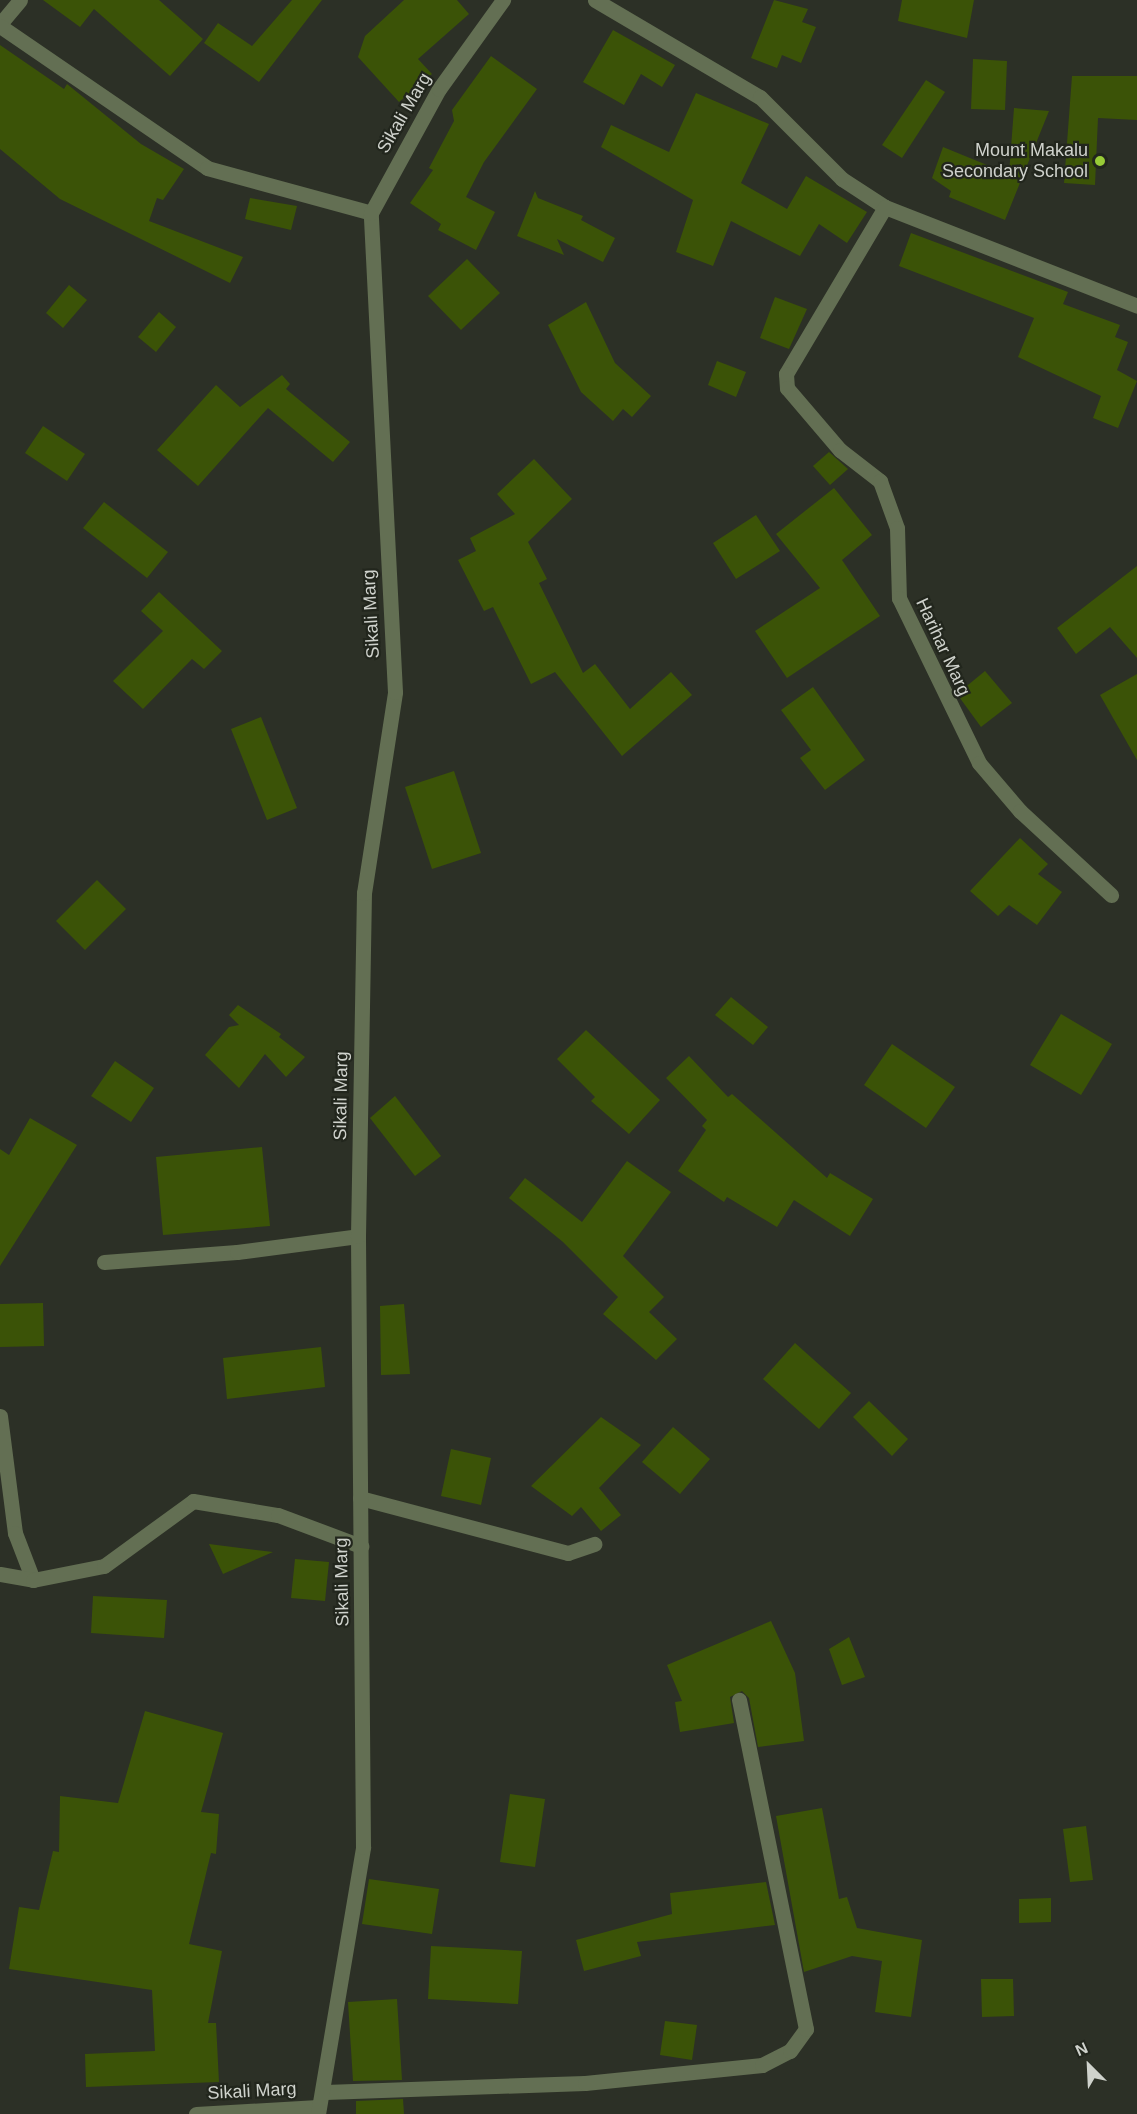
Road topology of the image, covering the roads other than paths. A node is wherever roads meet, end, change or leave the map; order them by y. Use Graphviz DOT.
graph roads {
  1 [pos="20,0"];
  2 [pos="503,0"];
  3 [pos="595,0"];
  4 [pos="0,25"];
  5 [pos="885,207"];
  6 [pos="371,213"];
  7 [pos="1137,306"];
  8 [pos="1111,895"];
  9 [pos="358,1236"];
  10 [pos="104,1262"];
  11 [pos="0,1416"];
  12 [pos="360,1498"];
  13 [pos="594,1544"];
  14 [pos="361,1546"];
  15 [pos="0,1574"];
  16 [pos="33,1580"];
  17 [pos="739,1700"];
  18 [pos="325,2092"];
  19 [pos="318,2110"];
  20 [pos="196,2114"];
  1 -- 4 [label="street"];
  2 -- 6 [label="street, Sikali Marg"];
  3 -- 5 [label="street"];
  4 -- 6 [label="street"];
  5 -- 7 [label="street"];
  5 -- 8 [label="street, Harihar Marg"];
  6 -- 9 [label="street, Sikali Marg"];
  9 -- 10 [label="street"];
  9 -- 12 [label="street, Sikali Marg"];
  11 -- 16 [label="street"];
  12 -- 13 [label="street"];
  12 -- 14 [label="street, Sikali Marg"];
  14 -- 16 [label="street"];
  14 -- 18 [label="street, Sikali Marg"];
  15 -- 16 [label="street"];
  17 -- 18 [label="street"];
  18 -- 19 [label="street, Sikali Marg"];
  19 -- 20 [label="street, Sikali Marg"];
}
